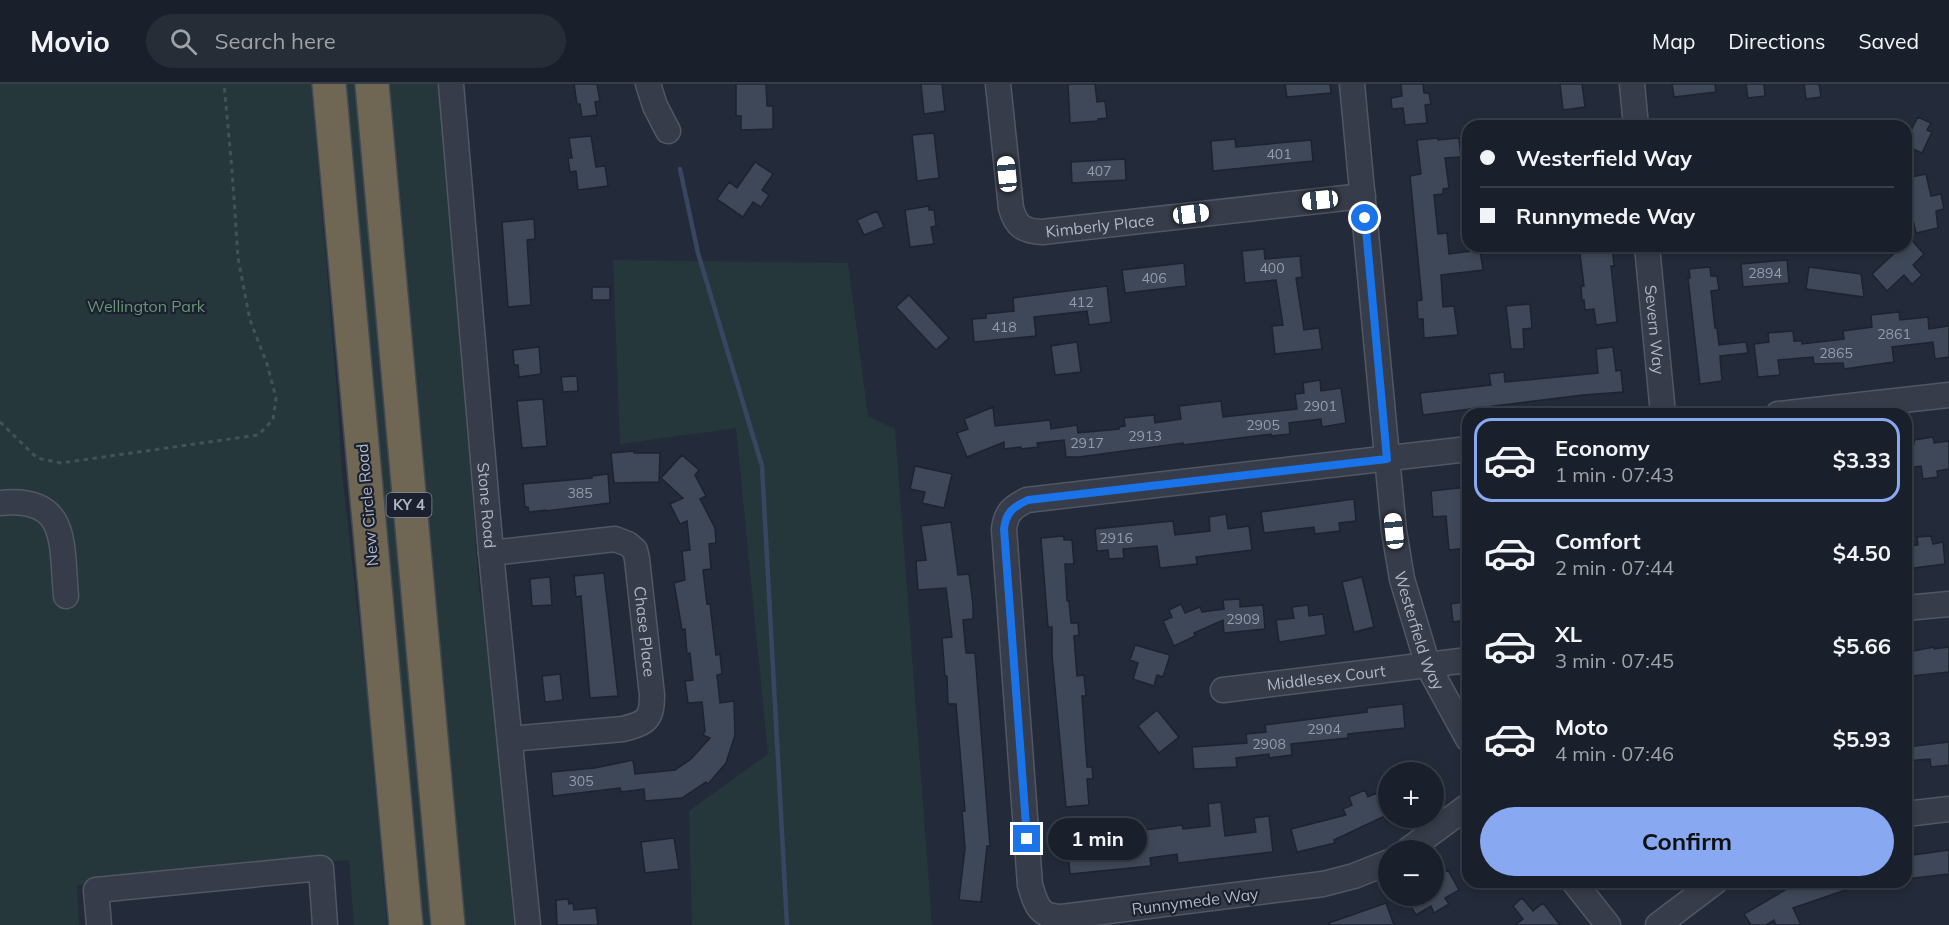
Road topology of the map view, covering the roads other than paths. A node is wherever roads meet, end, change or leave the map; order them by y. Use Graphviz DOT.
graph roads {
  1 [pos="329,84"];
  2 [pos="372,84"];
  3 [pos="451,84"];
  4 [pos="648,84"];
  5 [pos="998,84"];
  6 [pos="1352,84"];
  7 [pos="1632,84"];
  8 [pos="1635,120"];
  9 [pos="668,131"];
  10 [pos="1363,196"];
  11 [pos="1648,252"];
  12 [pos="1949,395"];
  13 [pos="1662,408"];
  14 [pos="1832,408"];
  15 [pos="1462,450"];
  16 [pos="1387,459"];
  17 [pos="0,503"];
  18 [pos="491,553"];
  19 [pos="66,596"];
  20 [pos="1949,604"];
  21 [pos="1912,608"];
  22 [pos="1462,661"];
  23 [pos="1428,666"];
  24 [pos="1223,690"];
  25 [pos="1462,728"];
  26 [pos="510,739"];
  27 [pos="1949,809"];
  28 [pos="1462,810"];
  29 [pos="1912,813"];
  30 [pos="1422,840"];
  31 [pos="1378,866"];
  32 [pos="1579,888"];
  33 [pos="1707,888"];
  34 [pos="99,925"];
  35 [pos="325,925"];
  36 [pos="406,925"];
  37 [pos="448,925"];
  38 [pos="528,925"];
  39 [pos="1608,925"];
  40 [pos="1658,925"];
  1 -- 36 [label="highway, New Circle Road / KY 4"];
  2 -- 37 [label="highway, KY 4"];
  3 -- 18 [label="street, Stone Road"];
  4 -- 9 [label="street"];
  5 -- 10 [label="street, Kimberly Place"];
  6 -- 10 [label="street, Westerfield Way"];
  7 -- 8 [label="street"];
  10 -- 16 [label="street, Westerfield Way"];
  11 -- 13 [label="street, Severn Way"];
  12 -- 14 [label="street"];
  15 -- 16 [label="street, Runnymede Way"];
  16 -- 23 [label="street, Westerfield Way"];
  16 -- 31 [label="street, Runnymede Way"];
  17 -- 19 [label="street"];
  18 -- 26 [label="street, Stone Road"];
  18 -- 26 [label="street, Chase Place"];
  20 -- 21 [label="street"];
  22 -- 23 [label="street, Middlesex Court"];
  23 -- 24 [label="street, Middlesex Court"];
  23 -- 25 [label="street, Westerfield Way"];
  26 -- 38 [label="street, Stone Road"];
  27 -- 29 [label="street"];
  28 -- 30 [label="street"];
  32 -- 39 [label="street"];
  33 -- 40 [label="street"];
  34 -- 35 [label="street"];
}
